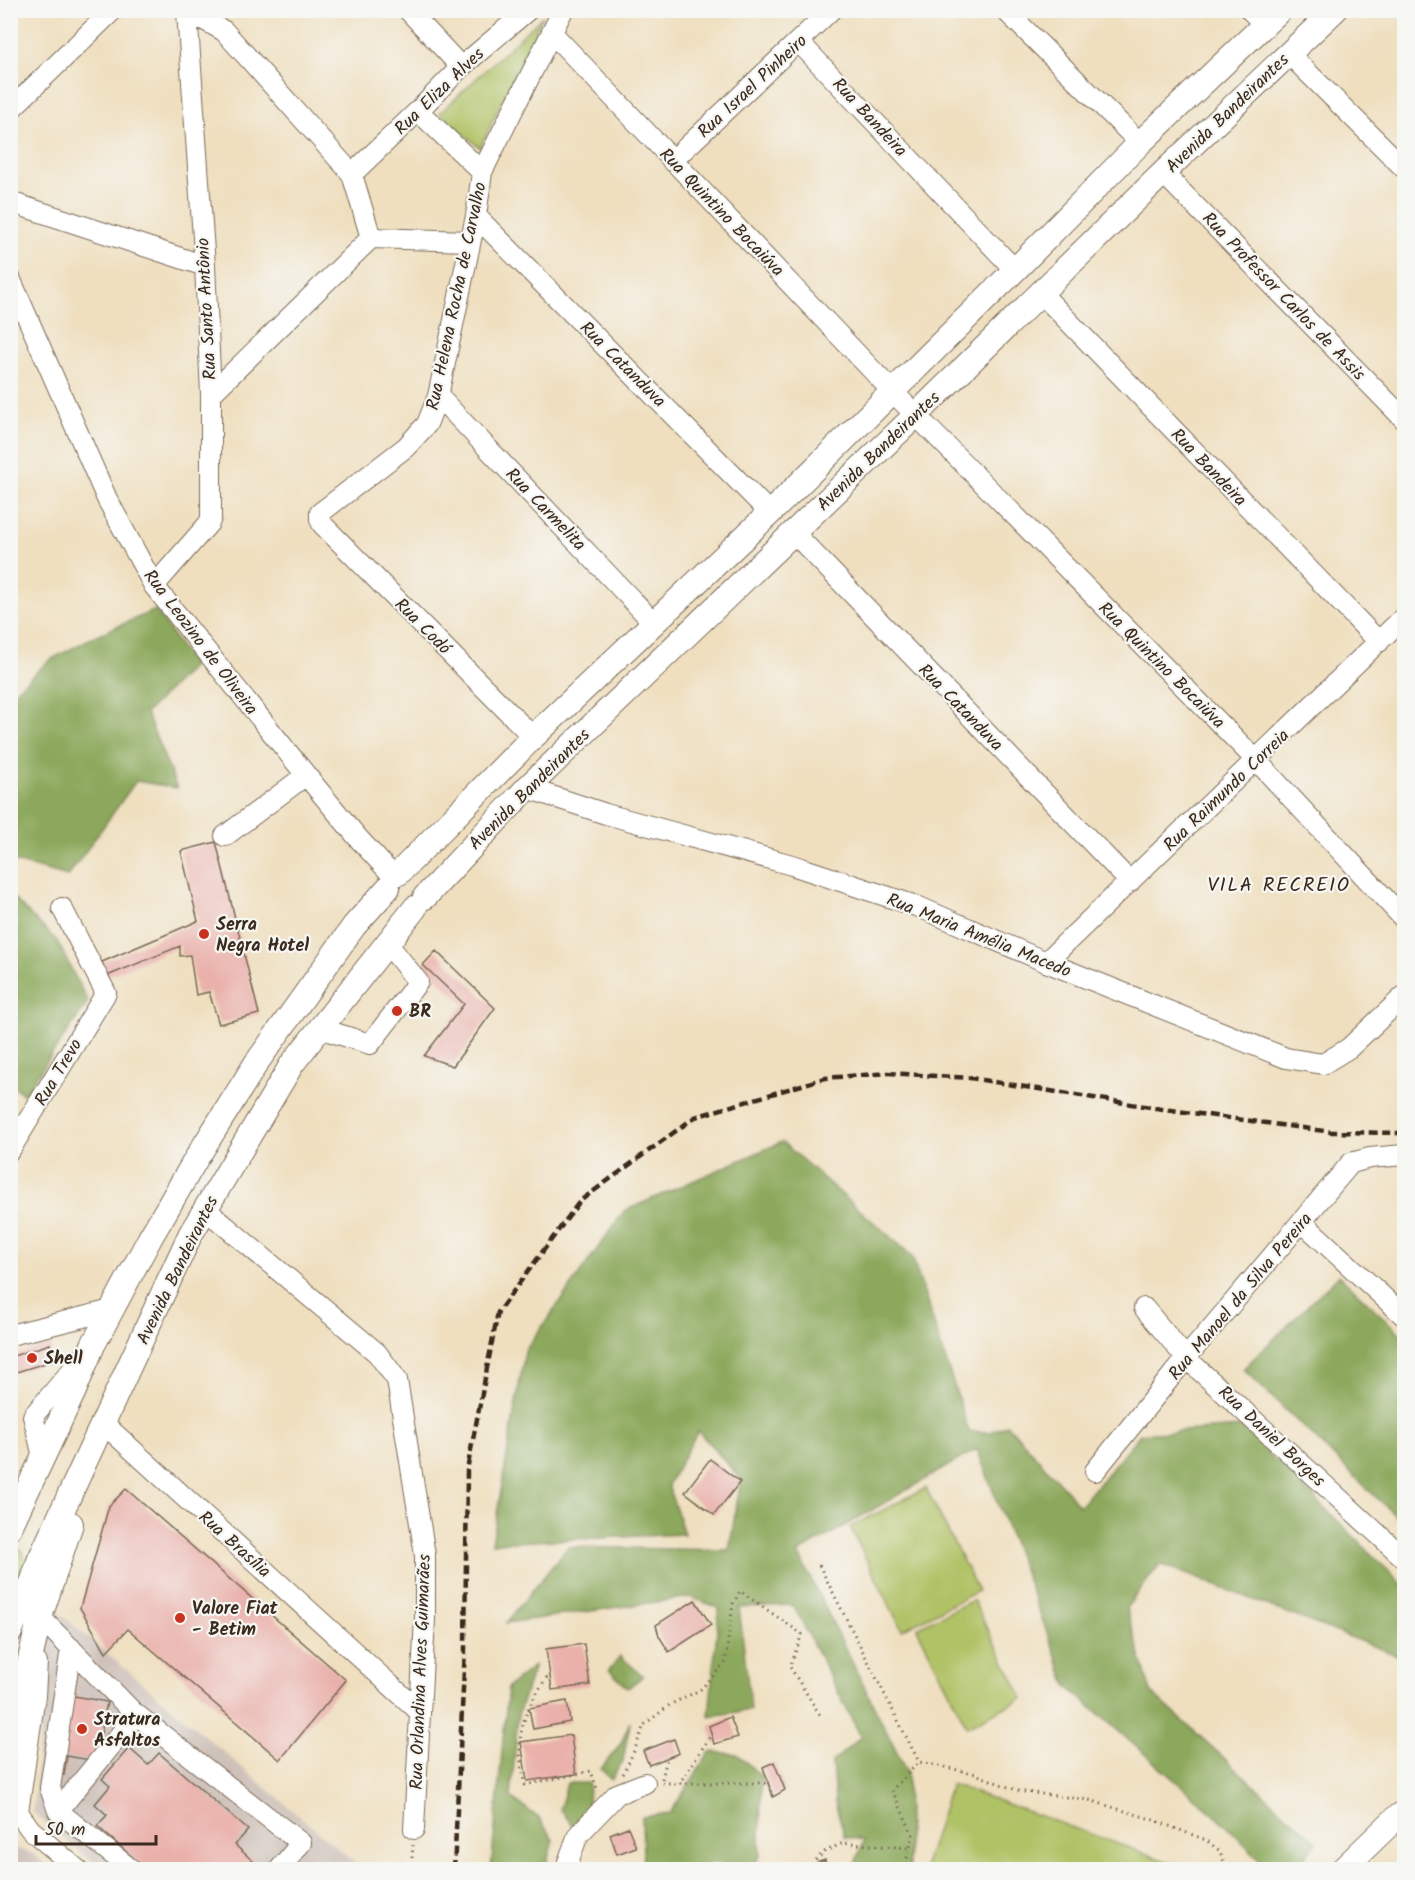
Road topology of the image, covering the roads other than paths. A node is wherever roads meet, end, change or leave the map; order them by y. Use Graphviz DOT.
graph roads {
  1 [pos="113,10"];
  2 [pos="408,10"];
  3 [pos="528,10"];
  4 [pos="563,10"];
  5 [pos="831,10"];
  6 [pos="1005,10"];
  7 [pos="1335,10"];
  8 [pos="187,11"];
  9 [pos="1265,15"];
  10 [pos="552,33"];
  11 [pos="800,42"];
  12 [pos="1288,54"];
  13 [pos="461,67"];
  14 [pos="10,110"];
  15 [pos="418,111"];
  16 [pos="1140,143"];
  17 [pos="672,161"];
  18 [pos="1404,168"];
  19 [pos="482,172"];
  20 [pos="1163,173"];
  21 [pos="352,174"];
  22 [pos="10,202"];
  23 [pos="476,216"];
  24 [pos="370,238"];
  25 [pos="470,241"];
  26 [pos="205,266"];
  27 [pos="1016,270"];
  28 [pos="10,278"];
  29 [pos="1040,292"];
  30 [pos="892,391"];
  31 [pos="211,394"];
  32 [pos="438,396"];
  33 [pos="916,415"];
  34 [pos="1404,419"];
  35 [pos="320,513"];
  36 [pos="770,513"];
  37 [pos="793,532"];
  38 [pos="154,586"];
  39 [pos="1404,617"];
  40 [pos="653,622"];
  41 [pos="1379,642"];
  42 [pos="533,737"];
  43 [pos="1257,761"];
  44 [pos="306,775"];
  45 [pos="527,788"];
  46 [pos="225,836"];
  47 [pos="394,879"];
  48 [pos="1130,882"];
  49 [pos="420,902"];
  50 [pos="62,908"];
  51 [pos="1404,919"];
  52 [pos="387,943"];
  53 [pos="1046,962"];
  54 [pos="1404,996"];
  55 [pos="319,1028"];
  56 [pos="10,1150"];
  57 [pos="1404,1155"];
  58 [pos="205,1209"];
  59 [pos="1302,1222"];
  60 [pos="1144,1308"];
  61 [pos="112,1310"];
  62 [pos="1404,1316"];
  63 [pos="10,1335"];
  64 [pos="93,1345"];
  65 [pos="1186,1358"];
  66 [pos="74,1391"];
  67 [pos="104,1424"];
  68 [pos="44,1457"];
  69 [pos="1095,1472"];
  70 [pos="10,1487"];
  71 [pos="10,1527"];
  72 [pos="10,1537"];
  73 [pos="1404,1558"];
  74 [pos="39,1561"];
  75 [pos="40,1617"];
  76 [pos="10,1632"];
  77 [pos="71,1648"];
  78 [pos="420,1712"];
  79 [pos="136,1715"];
  80 [pos="10,1744"];
  81 [pos="653,1783"];
  82 [pos="58,1810"];
  83 [pos="1404,1813"];
  84 [pos="414,1829"];
  85 [pos="78,1869"];
  86 [pos="132,1869"];
  87 [pos="279,1869"];
  88 [pos="565,1869"];
  89 [pos="1342,1869"];
  1 -- 14 [label="street"];
  2 -- 13 [label="street"];
  3 -- 13 [label="street, Rua Eliza Alves"];
  4 -- 10 [label="street, Rua Helena Rocha de Carvalho"];
  5 -- 11 [label="street, Rua Israel Pinheiro"];
  6 -- 16 [label="street"];
  7 -- 12 [label="main road, Avenida Bandeirantes"];
  8 -- 21 [label="street"];
  8 -- 26 [label="street, Rua Santo Antônio"];
  9 -- 16 [label="main road, Avenida Bandeirantes"];
  10 -- 17 [label="street, Rua Quintino Bocaiúva"];
  10 -- 19 [label="street, Rua Helena Rocha de Carvalho"];
  11 -- 17 [label="street, Rua Israel Pinheiro"];
  11 -- 27 [label="street, Rua Bandeira"];
  12 -- 18 [label="street"];
  12 -- 20 [label="main road, Avenida Bandeirantes"];
  13 -- 15 [label="street, Rua Eliza Alves"];
  15 -- 19 [label="street"];
  15 -- 21 [label="street, Rua Eliza Alves"];
  16 -- 27 [label="main road, Avenida Bandeirantes"];
  17 -- 30 [label="street, Rua Quintino Bocaiúva"];
  19 -- 23 [label="street, Rua Helena Rocha de Carvalho"];
  20 -- 29 [label="main road, Avenida Bandeirantes"];
  20 -- 34 [label="street, Rua Professor Carlos de Assis"];
  21 -- 24 [label="street"];
  22 -- 26 [label="street"];
  23 -- 25 [label="street, Rua Helena Rocha de Carvalho"];
  23 -- 36 [label="street, Rua Catanduva"];
  24 -- 25 [label="street"];
  24 -- 31 [label="street"];
  25 -- 32 [label="street, Rua Helena Rocha de Carvalho"];
  26 -- 31 [label="street, Rua Santo Antônio"];
  27 -- 30 [label="main road, Avenida Bandeirantes"];
  28 -- 38 [label="street, Rua Leozino de Oliveira"];
  29 -- 33 [label="main road, Avenida Bandeirantes"];
  29 -- 41 [label="street, Rua Bandeira"];
  30 -- 33 [label="street, Rua Quintino Bocaiúva"];
  30 -- 36 [label="main road, Avenida Bandeirantes"];
  31 -- 38 [label="street, Rua Santo Antônio"];
  32 -- 35 [label="street, Rua Helena Rocha de Carvalho"];
  32 -- 40 [label="street, Rua Carmelita"];
  33 -- 37 [label="main road, Avenida Bandeirantes"];
  33 -- 43 [label="street, Rua Quintino Bocaiúva"];
  35 -- 42 [label="street, Rua Codó"];
  36 -- 40 [label="main road, Avenida Bandeirantes"];
  37 -- 45 [label="main road, Avenida Bandeirantes"];
  37 -- 48 [label="street, Rua Catanduva"];
  38 -- 44 [label="street, Rua Leozino de Oliveira"];
  39 -- 41 [label="street, Rua Raimundo Correia"];
  40 -- 42 [label="main road, Avenida Bandeirantes"];
  41 -- 43 [label="street, Rua Raimundo Correia"];
  42 -- 47 [label="main road, Avenida Bandeirantes"];
  43 -- 48 [label="street, Rua Raimundo Correia"];
  43 -- 51 [label="street, Rua Quintino Bocaiúva"];
  44 -- 46 [label="street"];
  44 -- 47 [label="street, Rua Leozino de Oliveira"];
  45 -- 49 [label="main road, Avenida Bandeirantes"];
  45 -- 53 [label="street, Rua Maria Amélia Macedo"];
  47 -- 49 [label="main road"];
  47 -- 49 [label="main road"];
  47 -- 61 [label="main road, Avenida Bandeirantes"];
  48 -- 53 [label="street, Rua Raimundo Correia"];
  49 -- 52 [label="main road, Avenida Bandeirantes"];
  50 -- 56 [label="street, Rua Trevo"];
  52 -- 55 [label="main road, Avenida Bandeirantes"];
  52 -- 55 [label="street"];
  53 -- 54 [label="street, Rua Maria Amélia Macedo"];
  55 -- 58 [label="main road, Avenida Bandeirantes"];
  57 -- 59 [label="street, Rua Manoel da Silva Pereira"];
  58 -- 67 [label="main road, Avenida Bandeirantes"];
  58 -- 78 [label="street, Rua Orlandina Alves Guimarães"];
  59 -- 62 [label="street"];
  59 -- 65 [label="street, Rua Manoel da Silva Pereira"];
  60 -- 65 [label="street, Rua Daniel Borges"];
  61 -- 63 [label="street"];
  61 -- 64 [label="main road, Avenida Bandeirantes"];
  64 -- 66 [label="main road, Avenida Bandeirantes"];
  64 -- 68 [label="street"];
  65 -- 69 [label="street, Rua Manoel da Silva Pereira"];
  65 -- 73 [label="street, Rua Daniel Borges"];
  66 -- 67 [label="main road"];
  66 -- 68 [label="main road, Avenida Bandeirantes"];
  67 -- 74 [label="main road, Avenida Bandeirantes"];
  67 -- 75 [label="main road"];
  67 -- 78 [label="street, Rua Brasília"];
  68 -- 70 [label="main road"];
  68 -- 71 [label="main road, Avenida Bandeirantes"];
  72 -- 74 [label="main road"];
  74 -- 76 [label="main road, Avenida Bandeirantes"];
  75 -- 77 [label="street"];
  75 -- 80 [label="main road"];
  75 -- 85 [label="street"];
  77 -- 79 [label="street"];
  77 -- 82 [label="street"];
  78 -- 84 [label="street, Rua Orlandina Alves Guimarães"];
  79 -- 82 [label="street"];
  79 -- 87 [label="street"];
  81 -- 88 [label="street"];
  82 -- 86 [label="street"];
  83 -- 89 [label="main road"];
}
